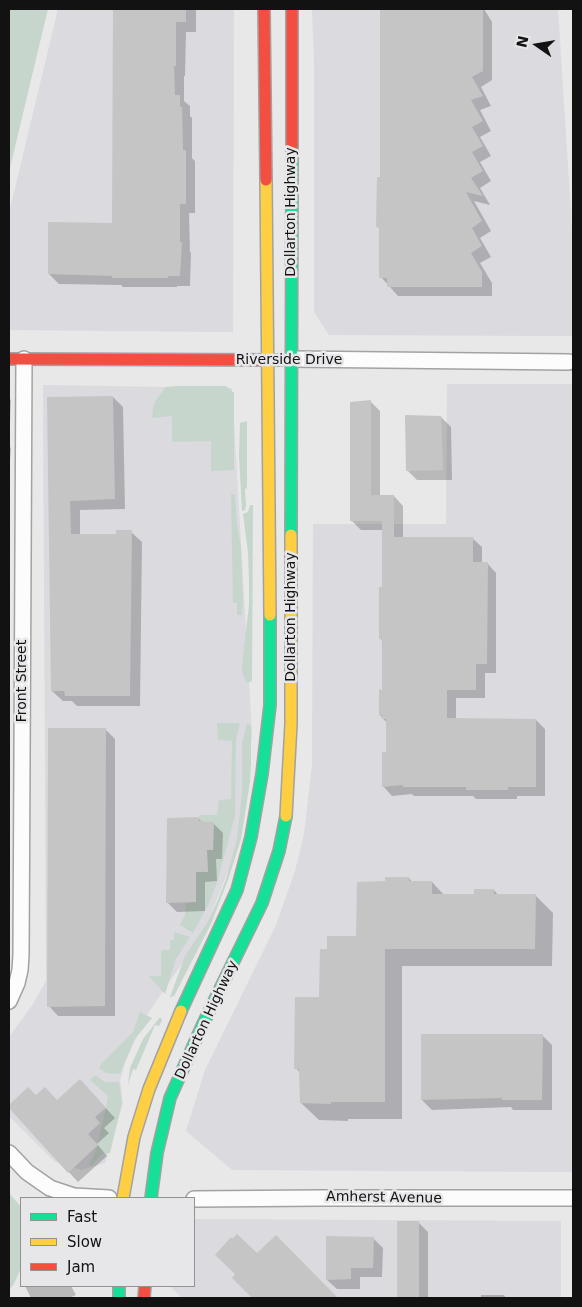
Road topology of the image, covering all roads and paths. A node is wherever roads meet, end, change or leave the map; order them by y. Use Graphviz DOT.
graph roads {
  1 [pos="264,9"];
  2 [pos="292,9"];
  3 [pos="9,359"];
  4 [pos="24,359"];
  5 [pos="291,359"];
  6 [pos="266,360"];
  7 [pos="569,362"];
  8 [pos="9,1001"];
  9 [pos="9,1154"];
  10 [pos="92,1197"];
  11 [pos="123,1197"];
  12 [pos="151,1197"];
  13 [pos="573,1198"];
  14 [pos="195,1199"];
  1 -- 6 [label="main road, Dollarton Highway"];
  2 -- 5 [label="main road, Dollarton Highway"];
  3 -- 4 [label="main road, Riverside Drive"];
  4 -- 6 [label="main road, Riverside Drive"];
  4 -- 8 [label="street, Front Street"];
  5 -- 6 [label="main road, Riverside Drive"];
  5 -- 7 [label="street, Riverside Drive"];
  5 -- 12 [label="main road, Dollarton Highway"];
  6 -- 11 [label="main road, Dollarton Highway"];
  9 -- 10 [label="street"];
  13 -- 14 [label="street, Amherst Avenue"];
}
